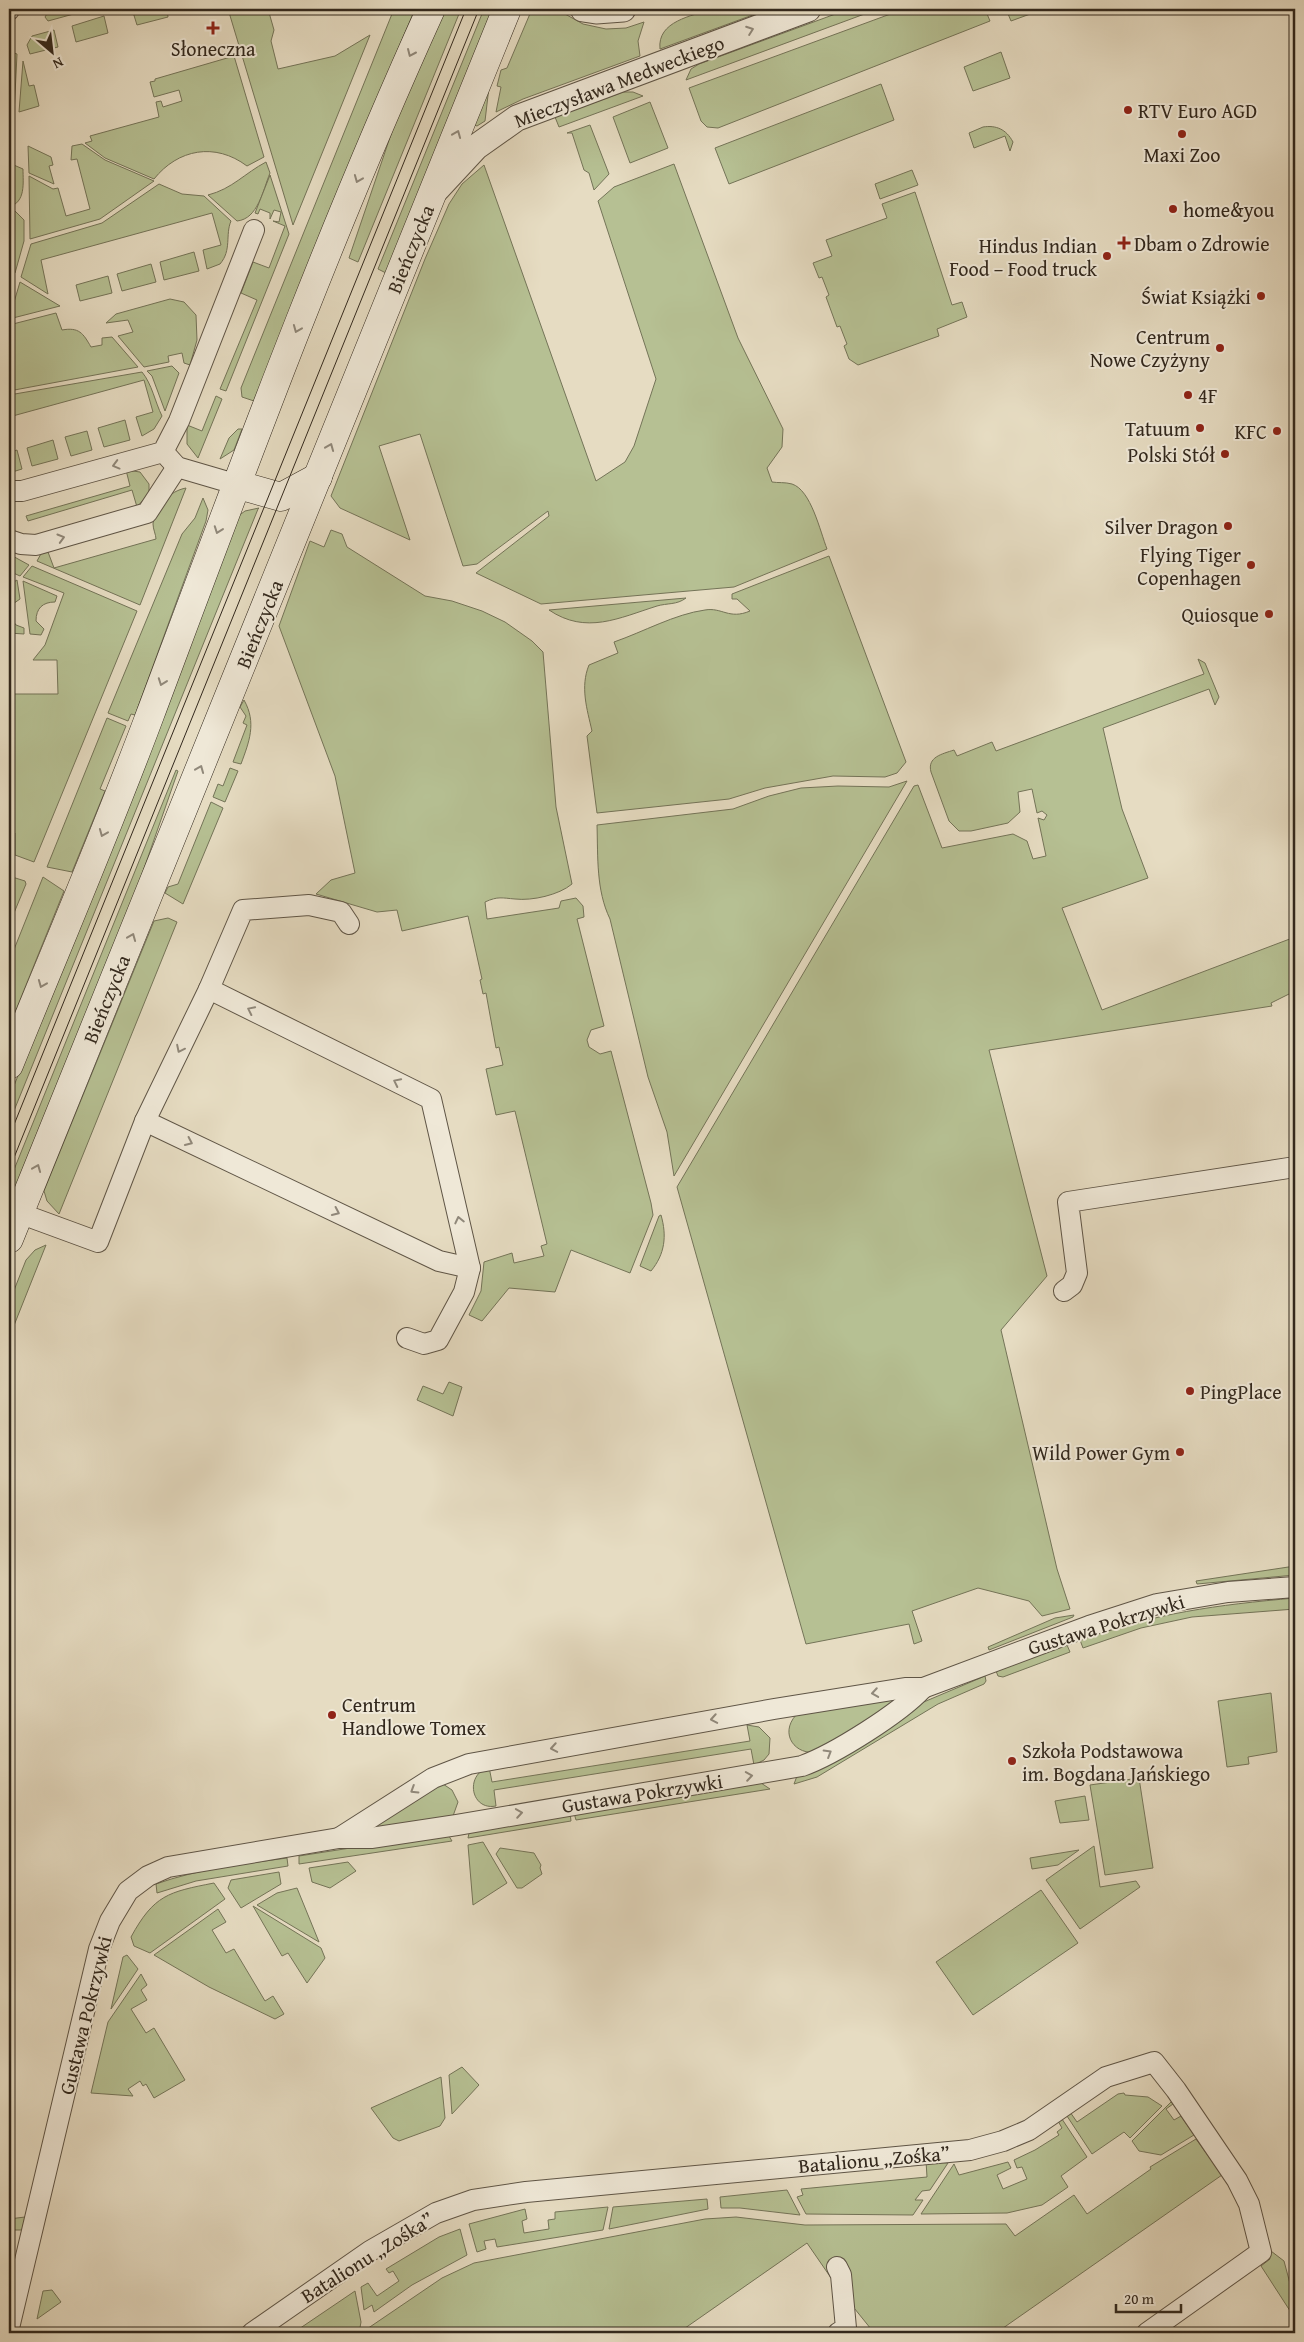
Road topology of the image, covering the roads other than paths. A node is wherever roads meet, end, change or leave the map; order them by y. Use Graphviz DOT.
graph roads {
  1 [pos="431,9"];
  2 [pos="507,9"];
  3 [pos="583,9"];
  4 [pos="622,9"];
  5 [pos="808,9"];
  6 [pos="429,202"];
  7 [pos="254,230"];
  8 [pos="163,452"];
  9 [pos="177,467"];
  10 [pos="318,477"];
  11 [pos="235,484"];
  12 [pos="9,491"];
  13 [pos="281,497"];
  14 [pos="9,540"];
  15 [pos="291,544"];
  16 [pos="349,924"];
  17 [pos="209,989"];
  18 [pos="9,1065"];
  19 [pos="145,1121"];
  20 [pos="1295,1167"];
  21 [pos="19,1213"];
  22 [pos="9,1239"];
  23 [pos="470,1268"];
  24 [pos="1064,1291"];
  25 [pos="407,1338"];
  26 [pos="1295,1587"];
  27 [pos="923,1688"];
  28 [pos="339,1838"];
  29 [pos="837,2267"];
  30 [pos="9,2328"];
  31 [pos="252,2333"];
  32 [pos="838,2333"];
  33 [pos="1147,2333"];
  1 -- 11 [label="main road, one-way"];
  6 -- 2 [label="main road, Bieńczycka, one-way"];
  3 -- 4 [label="street"];
  6 -- 5 [label="street, Mieczysława Medweckiego, one-way"];
  10 -- 6 [label="main road, Bieńczycka, one-way"];
  7 -- 8 [label="street"];
  8 -- 9 [label="street"];
  8 -- 12 [label="street, one-way"];
  9 -- 11 [label="street"];
  14 -- 9 [label="street, one-way"];
  10 -- 13 [label="main road"];
  10 -- 15 [label="main road, Bieńczycka"];
  11 -- 13 [label="main road"];
  11 -- 18 [label="main road, one-way"];
  13 -- 15 [label="main road"];
  21 -- 15 [label="main road, Bieńczycka, one-way"];
  16 -- 17 [label="street"];
  17 -- 19 [label="street, one-way"];
  23 -- 17 [label="street, one-way"];
  19 -- 21 [label="street"];
  19 -- 23 [label="street, one-way"];
  20 -- 24 [label="street"];
  21 -- 22 [label="main road, Bieńczycka"];
  23 -- 25 [label="street"];
  26 -- 27 [label="street, Gustawa Pokrzywki"];
  27 -- 28 [label="street, Gustawa Pokrzywki, one-way"];
  28 -- 27 [label="street, Gustawa Pokrzywki, one-way"];
  28 -- 30 [label="street, Gustawa Pokrzywki"];
  29 -- 32 [label="street"];
  31 -- 33 [label="street, Batalionu „Zośka”"];
}
